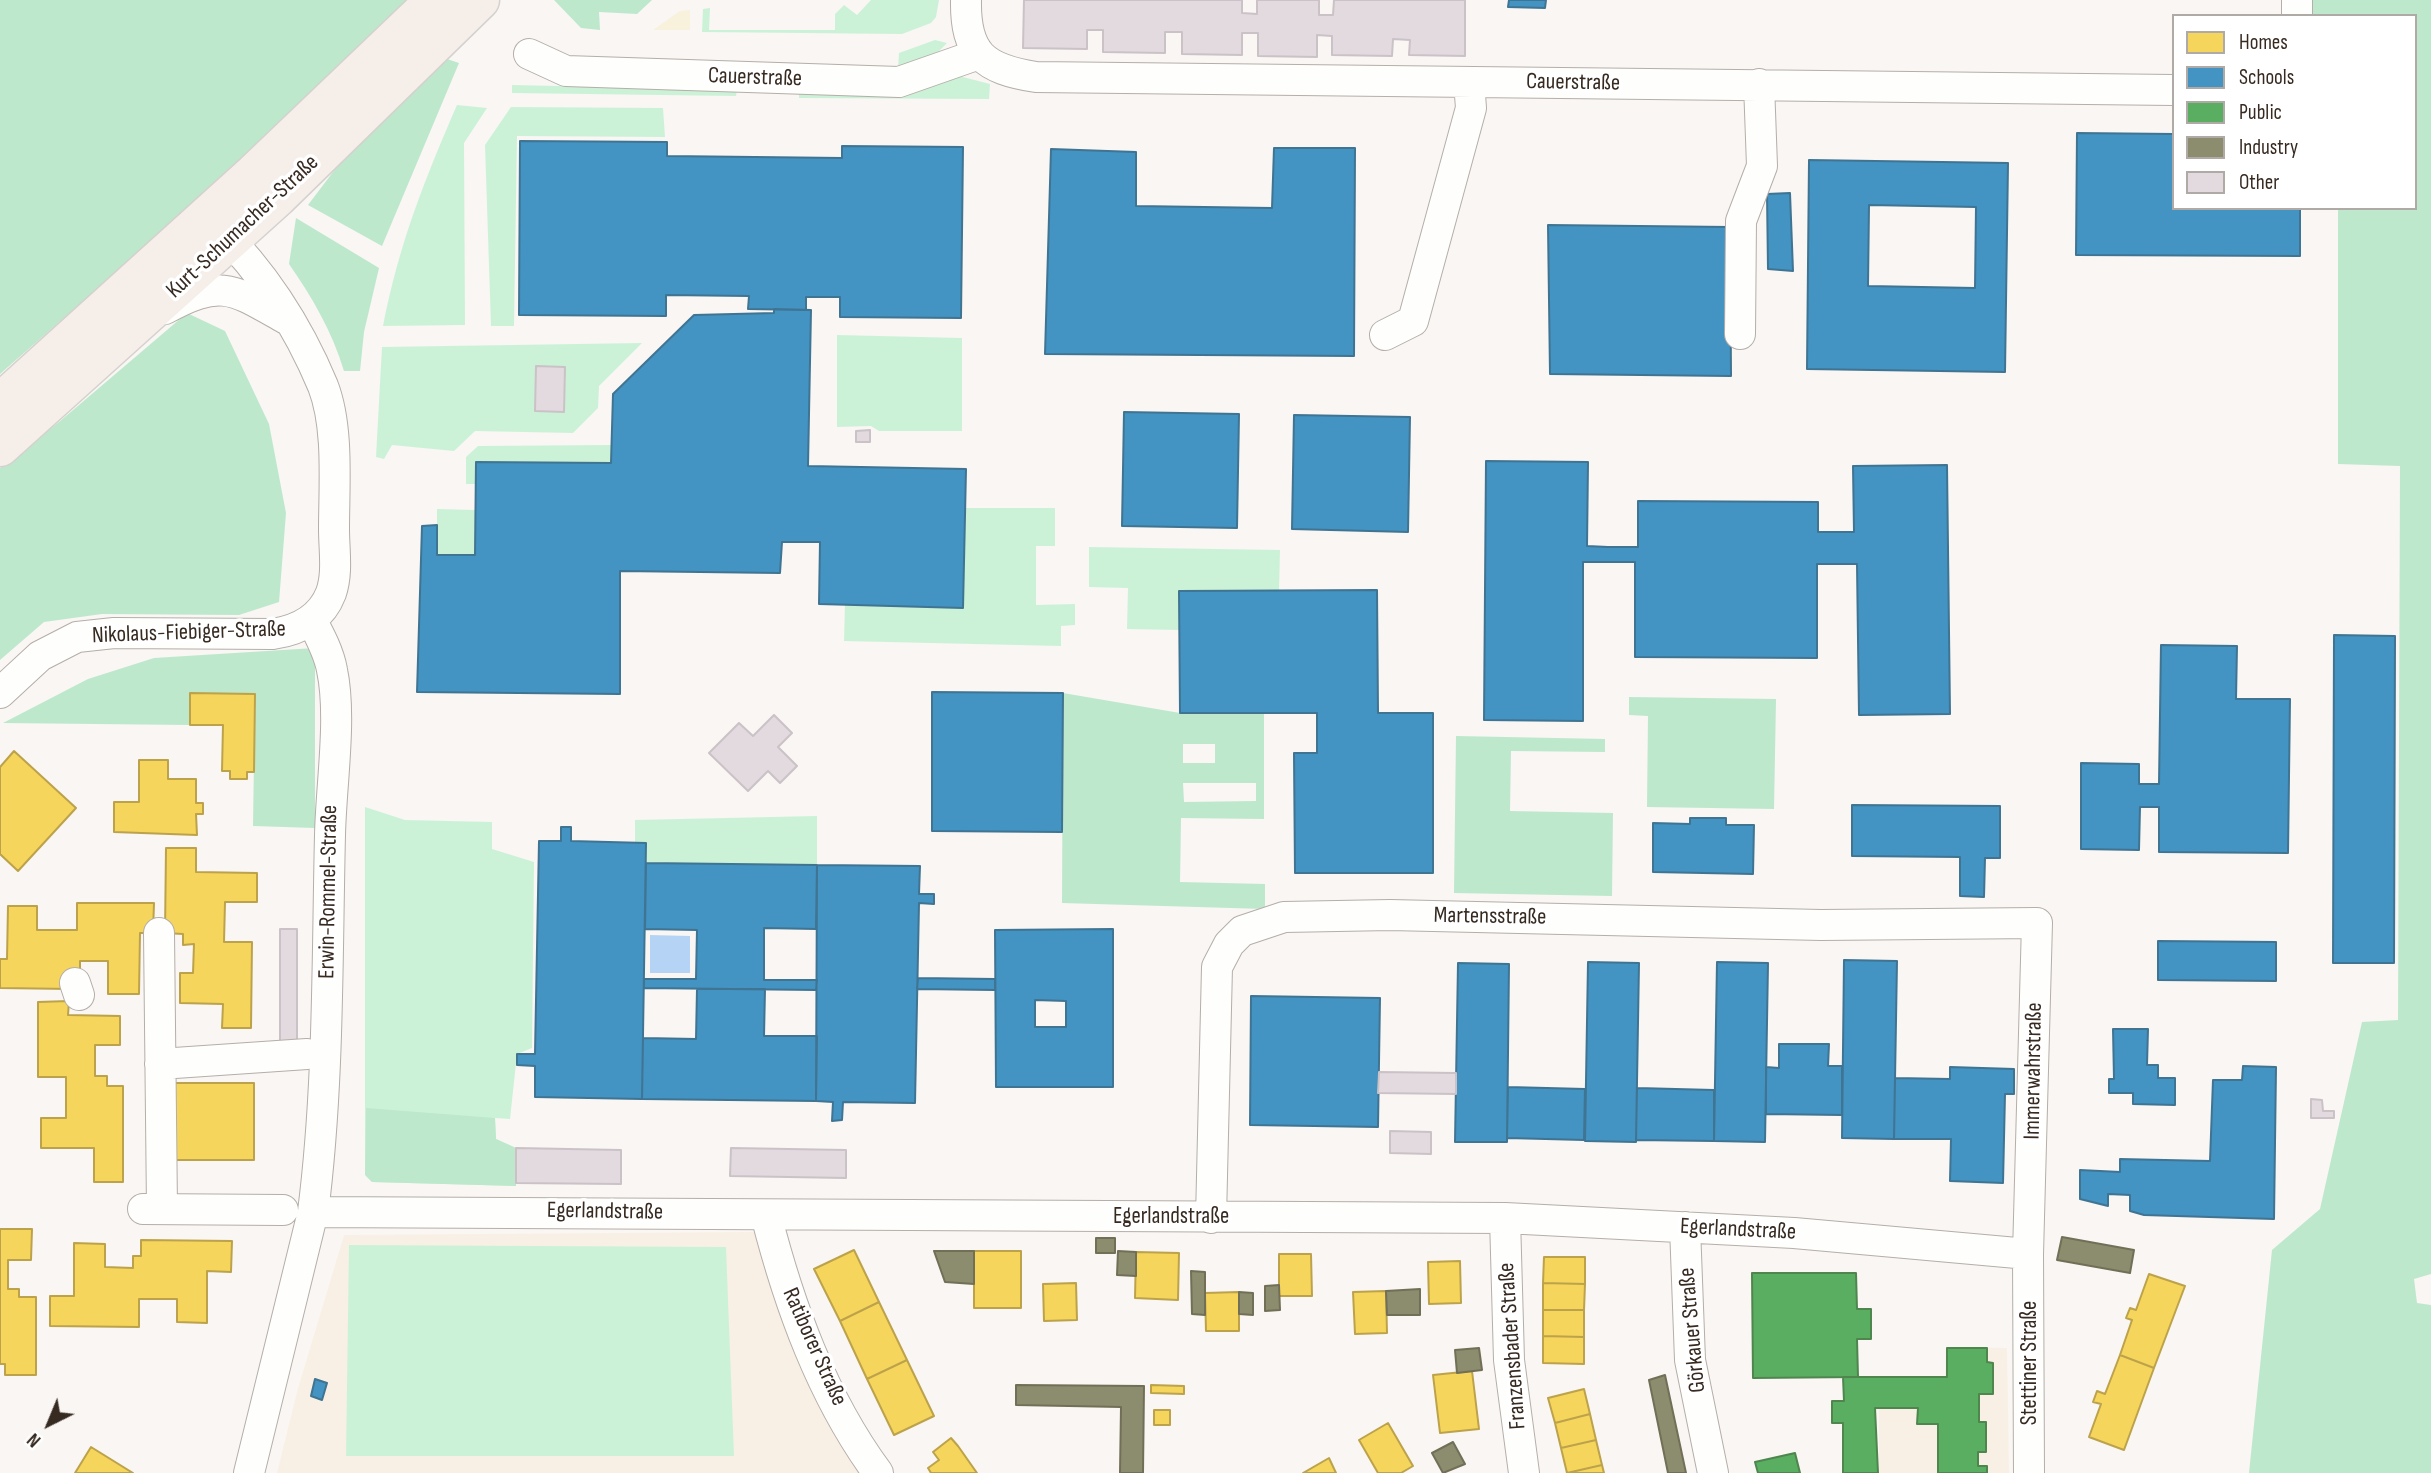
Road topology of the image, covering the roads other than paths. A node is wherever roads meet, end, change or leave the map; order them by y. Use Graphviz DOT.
graph roads {
  1 [pos="435,0"];
  2 [pos="480,0"];
  3 [pos="966,0"];
  4 [pos="529,54"];
  5 [pos="979,54"];
  6 [pos="1469,82"];
  7 [pos="1759,83"];
  8 [pos="2172,90"];
  9 [pos="219,229"];
  10 [pos="293,322"];
  11 [pos="139,324"];
  12 [pos="1740,334"];
  13 [pos="1385,335"];
  14 [pos="0,403"];
  15 [pos="0,447"];
  16 [pos="312,621"];
  17 [pos="0,693"];
  18 [pos="2037,923"];
  19 [pos="161,937"];
  20 [pos="307,1054"];
  21 [pos="155,1076"];
  22 [pos="313,1212"];
  23 [pos="273,1213"];
  24 [pos="766,1215"];
  25 [pos="1211,1218"];
  26 [pos="1505,1218"];
  27 [pos="1685,1227"];
  28 [pos="2028,1254"];
  29 [pos="1521,1472"];
  30 [pos="249,1473"];
  31 [pos="878,1473"];
  32 [pos="1713,1473"];
  33 [pos="2029,1473"];
  1 -- 9 [label="main road, Kurt-Schumacher-Straße"];
  2 -- 9 [label="main road, Kurt-Schumacher-Straße"];
  3 -- 5 [label="street"];
  4 -- 5 [label="street, Cauerstraße"];
  5 -- 6 [label="street, Cauerstraße"];
  6 -- 7 [label="street, Cauerstraße"];
  6 -- 13 [label="street"];
  7 -- 8 [label="street, Cauerstraße"];
  7 -- 12 [label="street"];
  9 -- 10 [label="street"];
  9 -- 11 [label="main road, Kurt-Schumacher-Straße"];
  9 -- 14 [label="main road, Kurt-Schumacher-Straße"];
  10 -- 11 [label="street"];
  10 -- 16 [label="street"];
  11 -- 15 [label="main road, Kurt-Schumacher-Straße"];
  16 -- 17 [label="street, Nikolaus-Fiebiger-Straße"];
  16 -- 22 [label="street, Erwin-Rommel-Straße"];
  18 -- 25 [label="street, Martensstraße"];
  18 -- 28 [label="street, Immerwahrstraße"];
  19 -- 21 [label="street"];
  20 -- 21 [label="street"];
  21 -- 23 [label="street"];
  22 -- 24 [label="street, Egerlandstraße"];
  22 -- 30 [label="street, Erwin-Rommel-Straße"];
  24 -- 25 [label="street, Egerlandstraße"];
  24 -- 31 [label="street, Ratiborer Straße"];
  25 -- 26 [label="street, Egerlandstraße"];
  26 -- 27 [label="street, Egerlandstraße"];
  26 -- 29 [label="street, Franzensbader Straße"];
  27 -- 28 [label="street, Egerlandstraße"];
  27 -- 32 [label="street, Görkauer Straße"];
  28 -- 33 [label="street, Stettiner Straße"];
}
